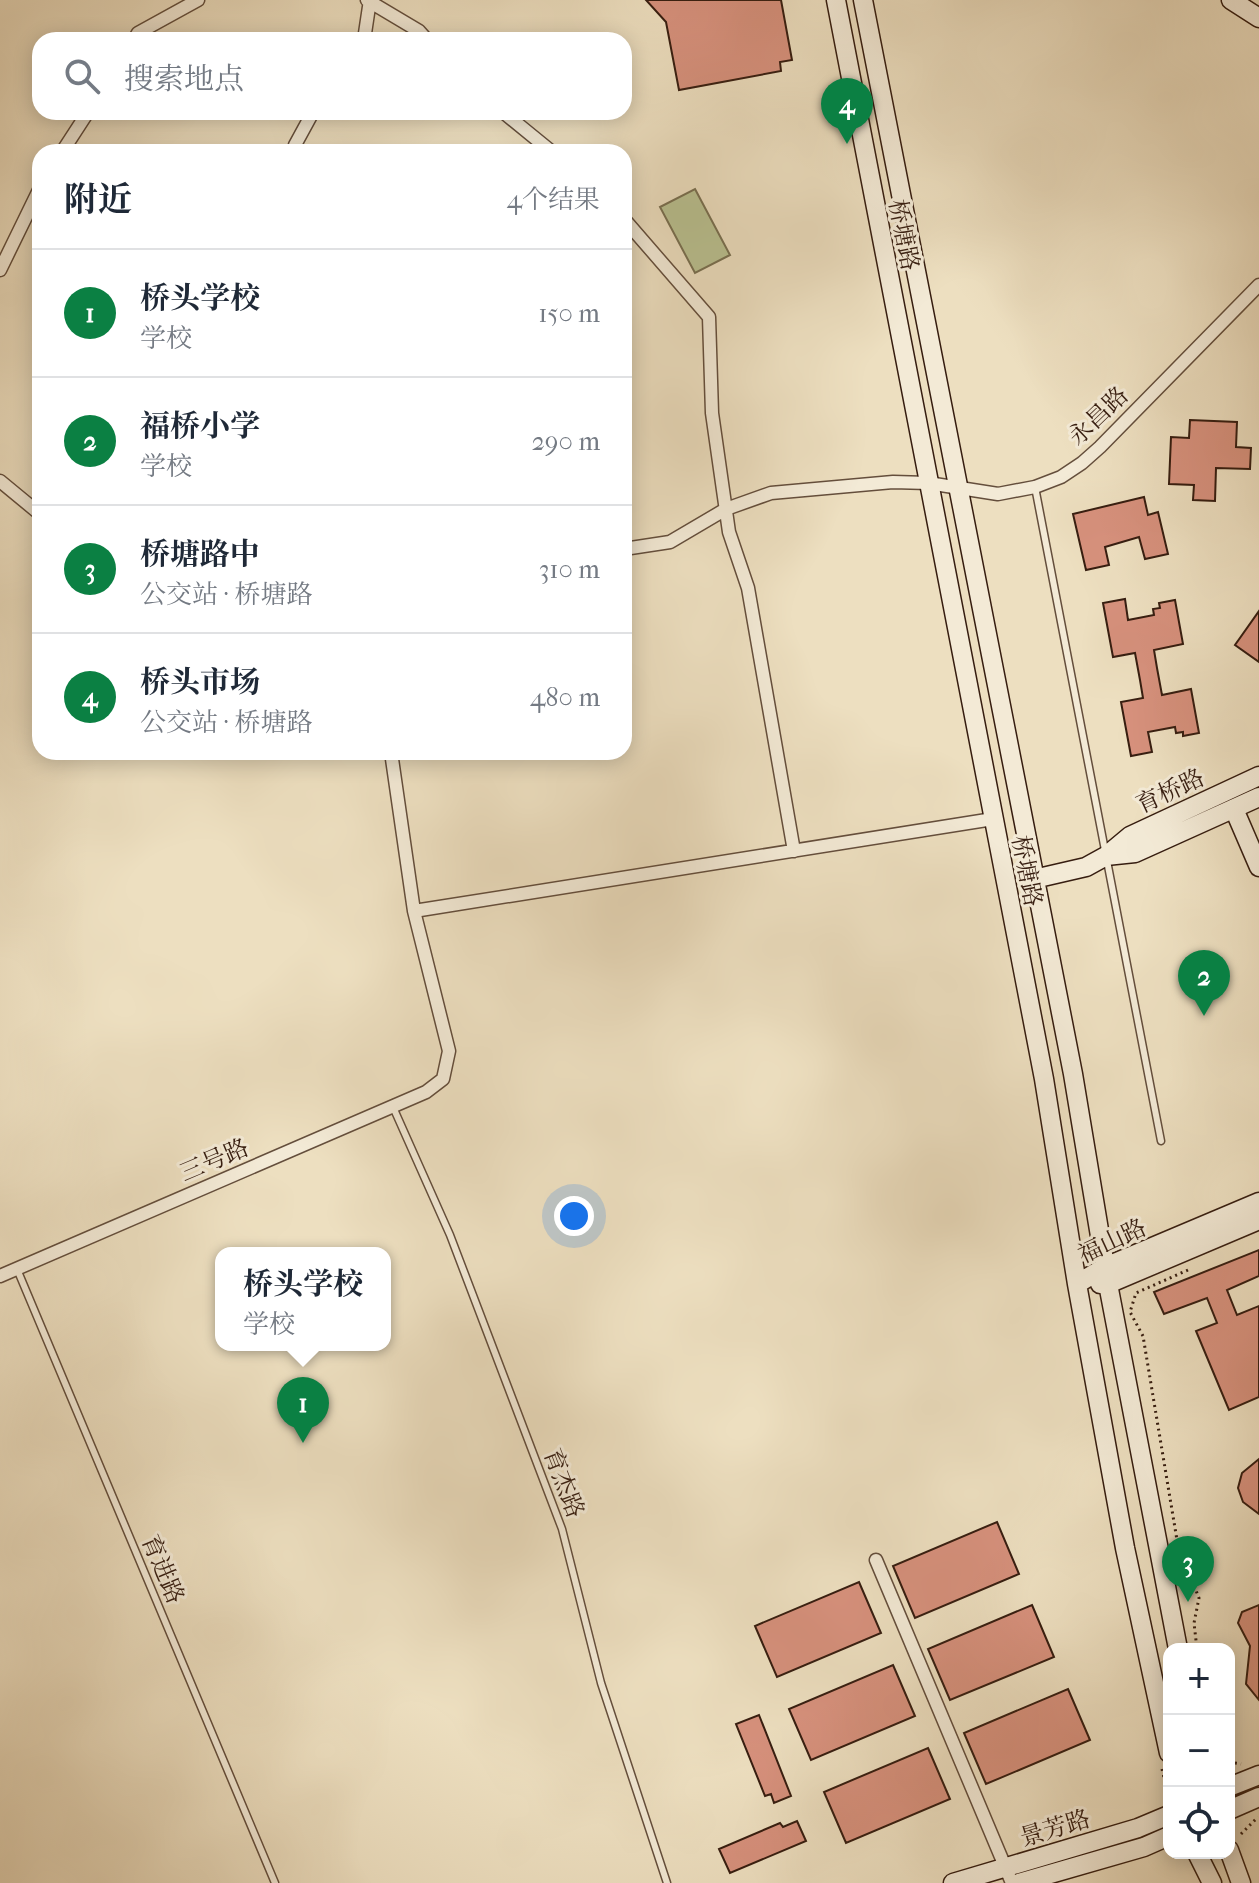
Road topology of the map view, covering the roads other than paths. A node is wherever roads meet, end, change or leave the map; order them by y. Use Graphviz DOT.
graph roads {
  1 [pos="198,0"];
  2 [pos="369,0"];
  3 [pos="836,0"];
  4 [pos="863,0"];
  5 [pos="1231,0"];
  6 [pos="1259,18"];
  7 [pos="140,32"];
  8 [pos="365,32"];
  9 [pos="420,32"];
  10 [pos="83,120"];
  11 [pos="309,120"];
  12 [pos="513,120"];
  13 [pos="67,144"];
  14 [pos="296,144"];
  15 [pos="542,144"];
  16 [pos="32,204"];
  17 [pos="632,228"];
  18 [pos="0,270"];
  19 [pos="1259,285"];
  20 [pos="0,481"];
  21 [pos="928,483"];
  22 [pos="1035,487"];
  23 [pos="958,488"];
  24 [pos="32,507"];
  25 [pos="726,509"];
  26 [pos="632,548"];
  27 [pos="392,760"];
  28 [pos="1259,776"];
  29 [pos="1259,797"];
  30 [pos="1234,809"];
  31 [pos="993,819"];
  32 [pos="794,851"];
  33 [pos="1106,856"];
  34 [pos="1259,867"];
  35 [pos="1034,879"];
  36 [pos="414,911"];
  37 [pos="393,1107"];
  38 [pos="1161,1141"];
  39 [pos="1259,1202"];
  40 [pos="1259,1220"];
  41 [pos="17,1269"];
  42 [pos="0,1276"];
  43 [pos="1107,1276"];
  44 [pos="1077,1284"];
  45 [pos="876,1560"];
  46 [pos="1177,1643"];
  47 [pos="1163,1725"];
  48 [pos="1254,1767"];
  49 [pos="1235,1782"];
  50 [pos="1259,1797"];
  51 [pos="1235,1807"];
  52 [pos="1163,1818"];
  53 [pos="1163,1839"];
  54 [pos="1200,1859"];
  55 [pos="1232,1859"];
  56 [pos="1008,1875"];
  57 [pos="275,1883"];
  58 [pos="667,1883"];
  59 [pos="953,1883"];
  60 [pos="1019,1883"];
  61 [pos="1212,1883"];
  62 [pos="1241,1883"];
  1 -- 7 [label="street"];
  2 -- 8 [label="street"];
  2 -- 9 [label="street"];
  3 -- 21 [label="street, 桥塘路"];
  4 -- 23 [label="street, 桥塘路"];
  5 -- 6 [label="street"];
  10 -- 13 [label="street"];
  11 -- 14 [label="street"];
  12 -- 15 [label="street"];
  16 -- 18 [label="street"];
  17 -- 25 [label="street"];
  19 -- 22 [label="street, 永昌路"];
  20 -- 24 [label="street"];
  21 -- 23 [label="street, 永昌路"];
  21 -- 25 [label="street, 永昌路"];
  21 -- 31 [label="street, 桥塘路"];
  22 -- 23 [label="street, 永昌路"];
  22 -- 33 [label="lane"];
  23 -- 35 [label="street, 桥塘路"];
  25 -- 26 [label="street, 永昌路"];
  25 -- 32 [label="street"];
  27 -- 36 [label="street"];
  28 -- 33 [label="street, 育桥路"];
  29 -- 30 [label="street, 育桥路"];
  30 -- 33 [label="street, 育桥路"];
  30 -- 34 [label="street"];
  31 -- 32 [label="street"];
  31 -- 44 [label="street, 桥塘路"];
  32 -- 36 [label="street"];
  33 -- 35 [label="street, 育桥路"];
  33 -- 38 [label="lane"];
  35 -- 43 [label="street, 桥塘路"];
  36 -- 37 [label="street, 三号路"];
  37 -- 41 [label="street, 三号路"];
  37 -- 58 [label="lane, 育杰路"];
  39 -- 43 [label="street, 福山路"];
  40 -- 43 [label="street, 福山路"];
  41 -- 42 [label="street, 三号路"];
  41 -- 57 [label="lane, 育进路"];
  43 -- 44 [label="street, 福山路"];
  43 -- 46 [label="street, 桥塘路"];
  44 -- 47 [label="street, 桥塘路"];
  45 -- 56 [label="street"];
  48 -- 49 [label="street"];
  50 -- 51 [label="street"];
  52 -- 56 [label="street, 景芳路"];
  53 -- 60 [label="street, 景芳路"];
  54 -- 61 [label="street"];
  55 -- 62 [label="street"];
  56 -- 59 [label="street, 景芳路"];
}
